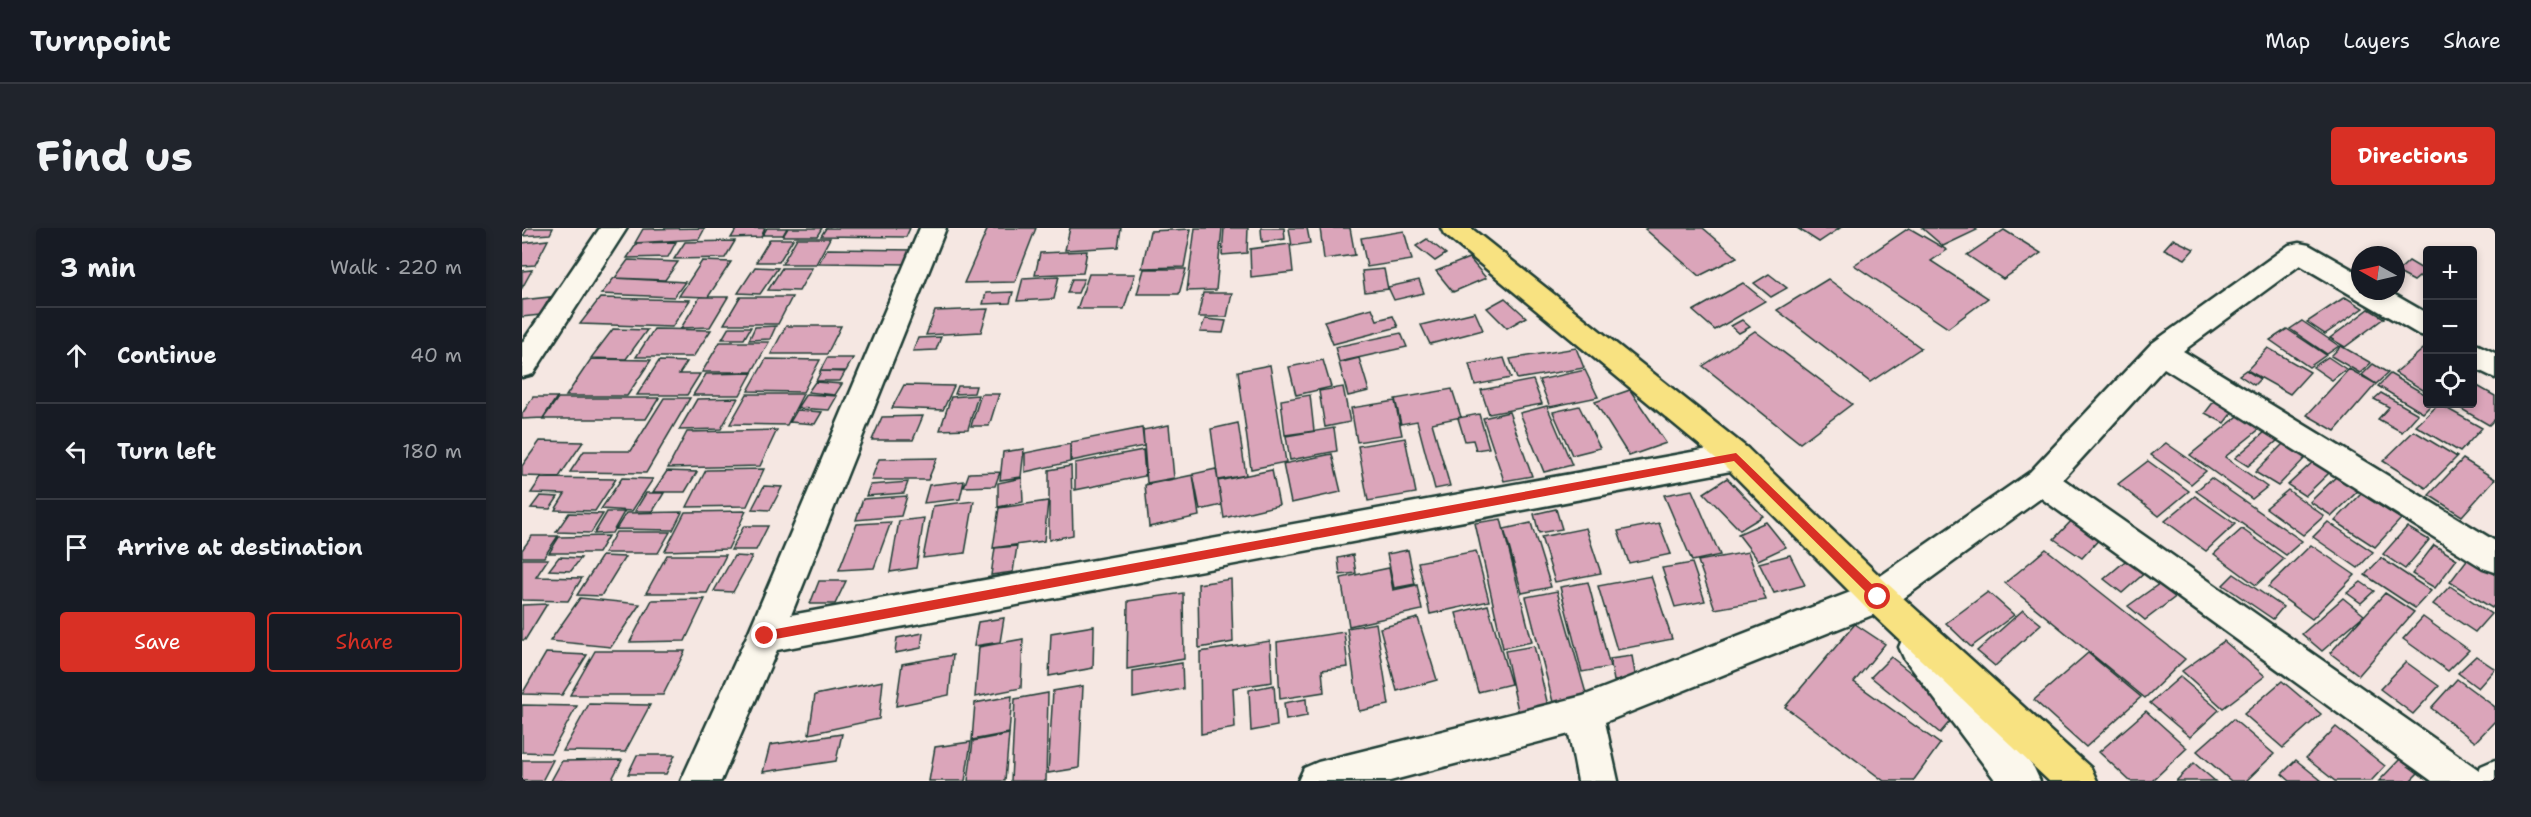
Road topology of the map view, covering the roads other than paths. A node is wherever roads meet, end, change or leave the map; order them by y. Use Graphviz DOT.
graph roads {
  1 [pos="614,228"];
  2 [pos="933,228"];
  3 [pos="1454,228"];
  4 [pos="2351,283"];
  5 [pos="2381,300"];
  6 [pos="2423,325"];
  7 [pos="2161,352"];
  8 [pos="2474,354"];
  9 [pos="522,366"];
  10 [pos="2495,367"];
  11 [pos="1736,457"];
  12 [pos="2041,481"];
  13 [pos="2495,558"];
  14 [pos="1878,597"];
  15 [pos="765,636"];
  16 [pos="1584,714"];
  17 [pos="701,781"];
  18 [pos="1318,781"];
  19 [pos="1598,781"];
  20 [pos="2020,781"];
  21 [pos="2077,781"];
  22 [pos="2464,781"];
  1 -- 9 [label="street"];
  2 -- 15 [label="street"];
  3 -- 11 [label="main road"];
  4 -- 7 [label="street"];
  5 -- 6 [label="street"];
  7 -- 12 [label="street"];
  7 -- 13 [label="street"];
  8 -- 10 [label="street"];
  11 -- 14 [label="main road"];
  11 -- 15 [label="street"];
  12 -- 14 [label="street"];
  12 -- 22 [label="street"];
  14 -- 16 [label="street"];
  14 -- 20 [label="street"];
  14 -- 21 [label="main road"];
  15 -- 17 [label="street"];
  16 -- 18 [label="street"];
  16 -- 19 [label="street"];
}
